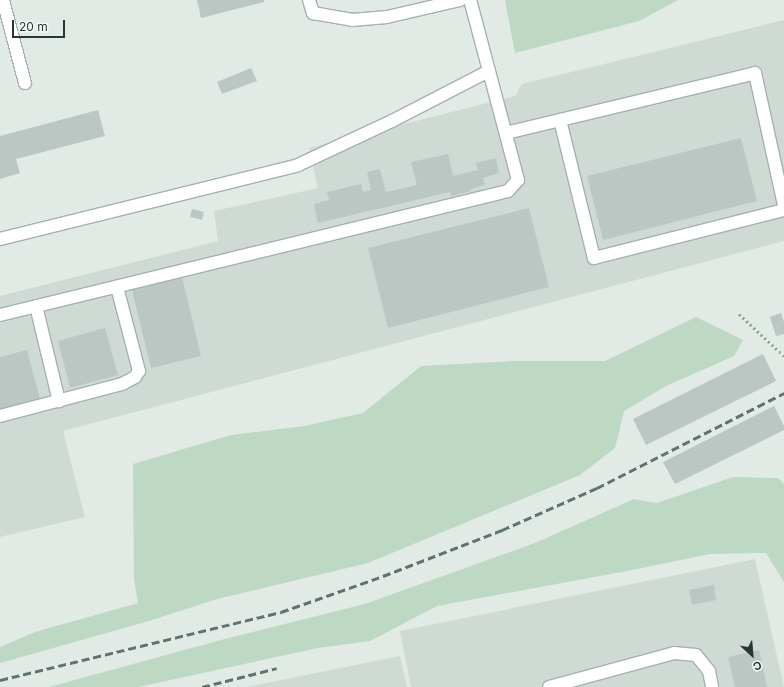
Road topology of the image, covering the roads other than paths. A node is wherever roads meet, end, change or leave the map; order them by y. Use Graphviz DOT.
graph roads {
  1 [pos="3,0"];
  2 [pos="309,0"];
  3 [pos="460,0"];
  4 [pos="470,0"];
  5 [pos="489,71"];
  6 [pos="25,83"];
  7 [pos="560,120"];
  8 [pos="506,133"];
  9 [pos="784,205"];
  10 [pos="784,210"];
  11 [pos="0,239"];
  12 [pos="117,287"];
  13 [pos="36,306"];
  14 [pos="0,315"];
  15 [pos="59,401"];
  16 [pos="0,416"];
  17 [pos="548,687"];
  18 [pos="712,687"];
  1 -- 6 [label="lane"];
  2 -- 3 [label="lane"];
  4 -- 5 [label="lane"];
  5 -- 8 [label="lane"];
  5 -- 11 [label="lane"];
  7 -- 8 [label="lane"];
  7 -- 9 [label="lane"];
  7 -- 10 [label="lane"];
  8 -- 12 [label="lane"];
  12 -- 13 [label="lane"];
  12 -- 15 [label="lane"];
  13 -- 14 [label="lane"];
  13 -- 15 [label="lane"];
  15 -- 16 [label="lane"];
  17 -- 18 [label="lane"];
}
